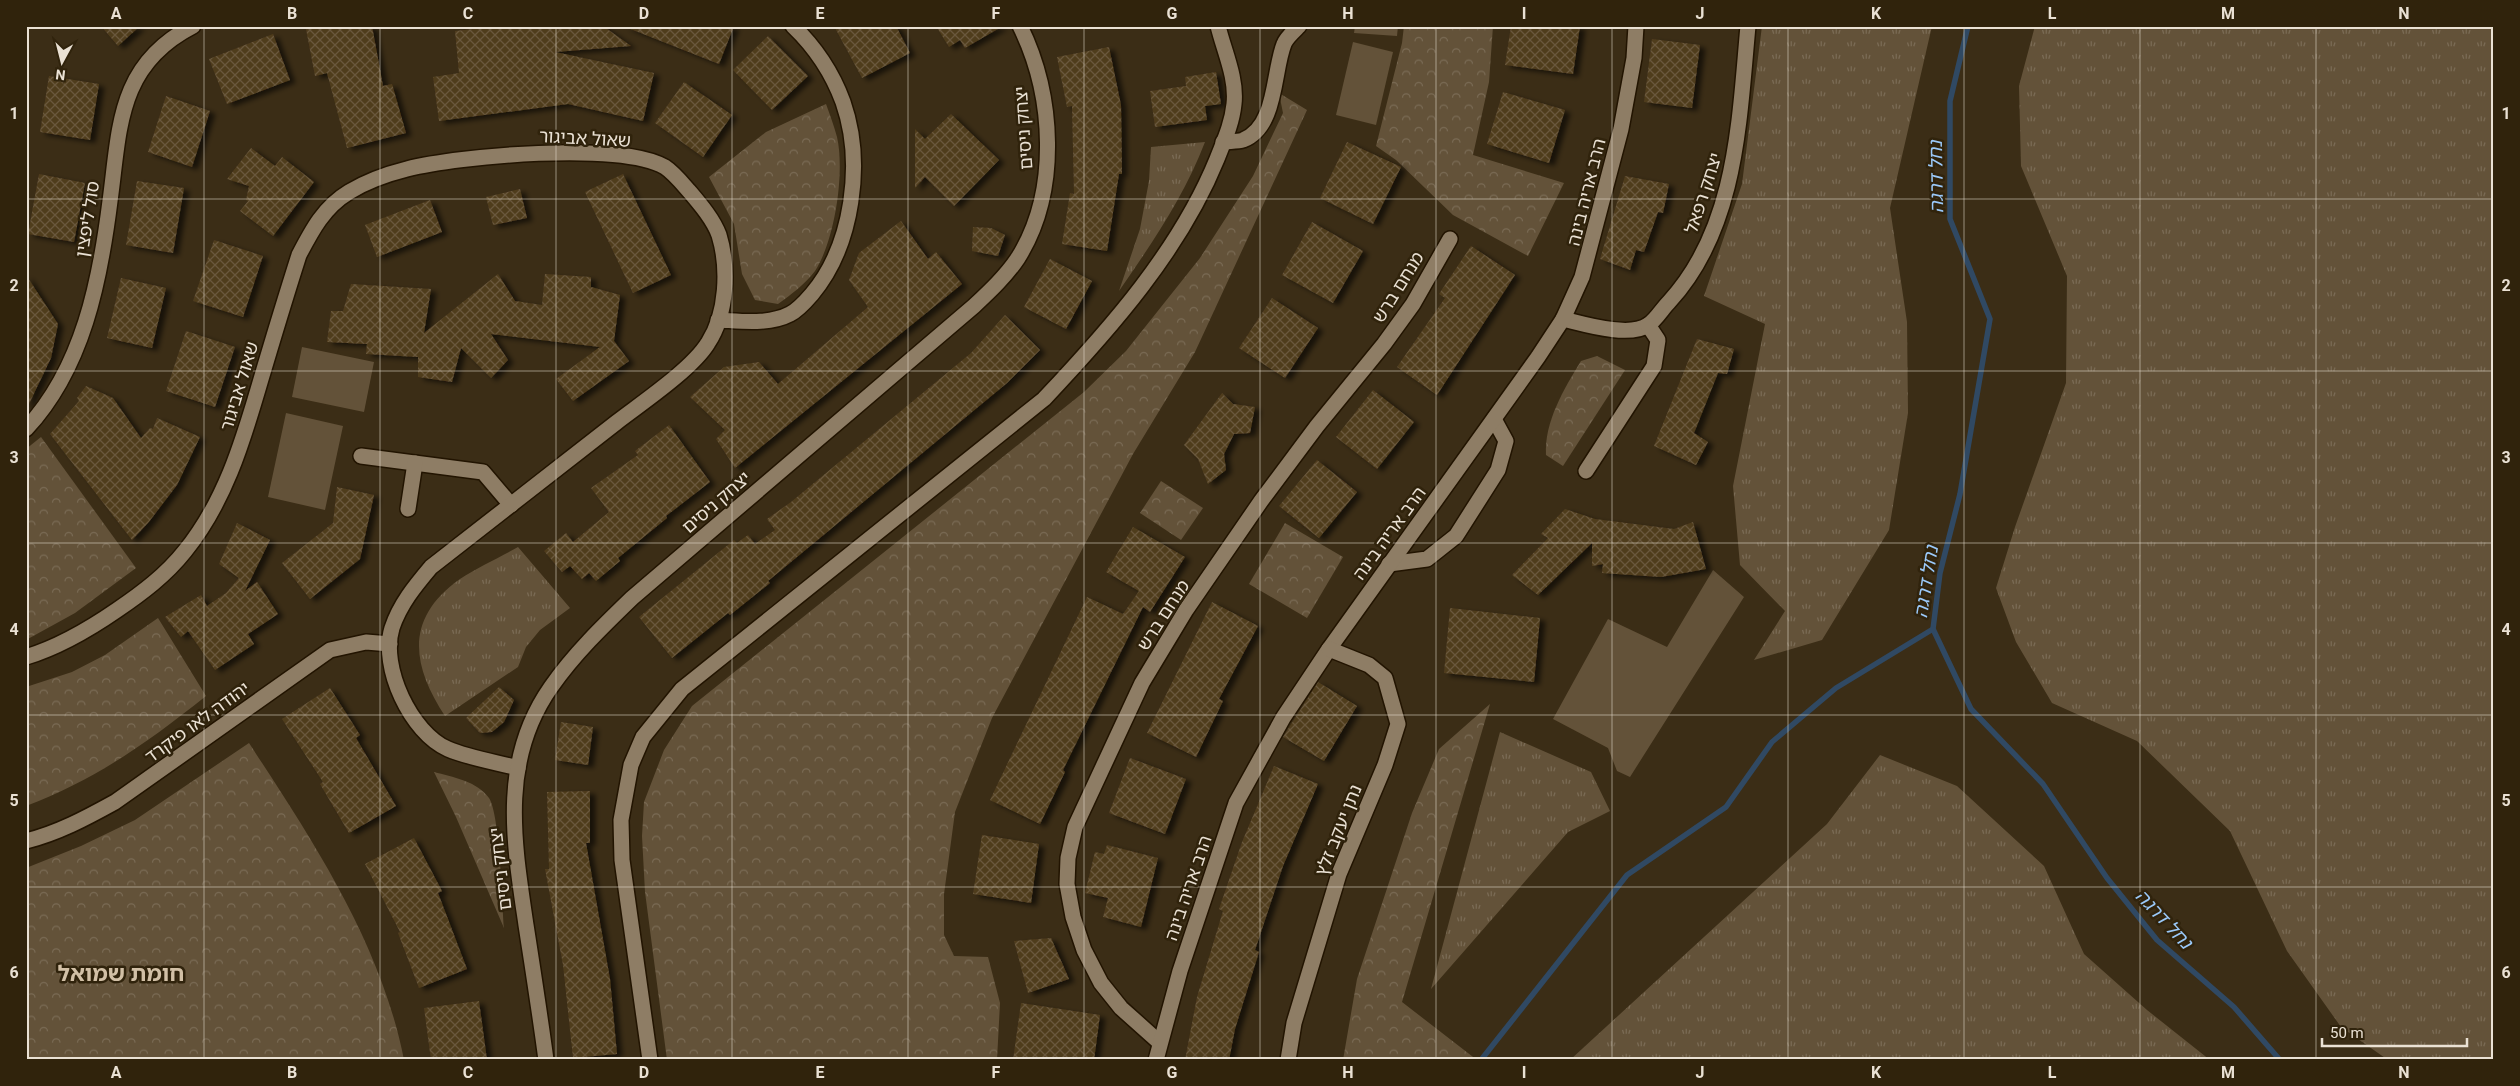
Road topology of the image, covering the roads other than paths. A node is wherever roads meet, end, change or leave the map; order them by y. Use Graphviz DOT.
graph roads {
  1 [pos="193,26"];
  2 [pos="793,26"];
  3 [pos="1020,26"];
  4 [pos="1218,26"];
  5 [pos="1299,26"];
  6 [pos="1636,26"];
  7 [pos="1748,26"];
  8 [pos="1223,142"];
  9 [pos="1450,239"];
  10 [pos="1562,319"];
  11 [pos="718,320"];
  12 [pos="1648,325"];
  13 [pos="1494,419"];
  14 [pos="26,428"];
  15 [pos="361,456"];
  16 [pos="415,463"];
  17 [pos="1586,471"];
  18 [pos="511,505"];
  19 [pos="408,509"];
  20 [pos="1389,564"];
  21 [pos="390,644"];
  22 [pos="1329,649"];
  23 [pos="26,657"];
  24 [pos="518,768"];
  25 [pos="26,841"];
  26 [pos="1159,1042"];
  27 [pos="546,1060"];
  28 [pos="650,1060"];
  29 [pos="1156,1060"];
  30 [pos="1288,1060"];
  1 -- 14 [label="street, סול ליפצין"];
  2 -- 11 [label="street"];
  3 -- 24 [label="street, יצחק ניסים"];
  4 -- 8 [label="street"];
  5 -- 8 [label="street"];
  6 -- 10 [label="street, הרב אריה בינה"];
  7 -- 12 [label="street, יצחק רפאל"];
  8 -- 28 [label="street"];
  9 -- 26 [label="street, מנחם ברש"];
  10 -- 12 [label="street"];
  10 -- 13 [label="street, הרב אריה בינה"];
  11 -- 18 [label="street, שאול אביגור"];
  11 -- 23 [label="street, שאול אביגור"];
  12 -- 17 [label="street"];
  13 -- 20 [label="street, הרב אריה בינה"];
  13 -- 20 [label="street"];
  15 -- 16 [label="street"];
  16 -- 18 [label="street"];
  16 -- 19 [label="street"];
  18 -- 21 [label="street, שאול אביגור"];
  20 -- 22 [label="street, הרב אריה בינה"];
  21 -- 24 [label="street, שאול אביגור"];
  21 -- 25 [label="street, יהודה לאו פיקרד"];
  22 -- 26 [label="street, הרב אריה בינה"];
  22 -- 30 [label="street, נתן יעקב זלץ"];
  24 -- 27 [label="street, יצחק ניסים"];
  26 -- 29 [label="street, הרב אריה בינה"];
}
